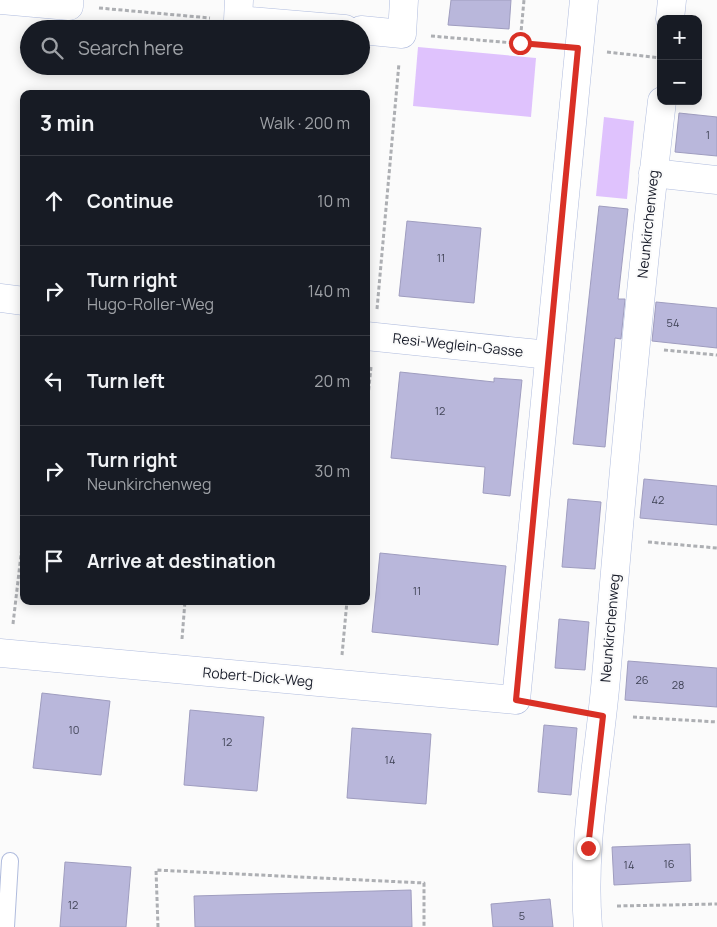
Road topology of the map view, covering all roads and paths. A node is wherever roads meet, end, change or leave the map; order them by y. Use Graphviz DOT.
graph roads {
  1 [pos="0,0"];
  2 [pos="404,0"];
  3 [pos="524,0"];
  4 [pos="584,0"];
  5 [pos="672,0"];
  6 [pos="69,3"];
  7 [pos="238,10"];
  8 [pos="670,15"];
  9 [pos="294,20"];
  10 [pos="370,31"];
  11 [pos="402,34"];
  12 [pos="520,43"];
  13 [pos="578,48"];
  14 [pos="657,58"];
  15 [pos="399,65"];
  16 [pos="662,105"];
  17 [pos="653,173"];
  18 [pos="717,180"];
  19 [pos="0,298"];
  20 [pos="20,300"];
  21 [pos="370,336"];
  22 [pos="636,347"];
  23 [pos="549,355"];
  24 [pos="717,355"];
  25 [pos="617,540"];
  26 [pos="717,548"];
  27 [pos="20,554"];
  28 [pos="185,605"];
  29 [pos="347,605"];
  30 [pos="4,654"];
  31 [pos="180,670"];
  32 [pos="339,684"];
  33 [pos="516,700"];
  34 [pos="603,716"];
  35 [pos="717,722"];
  36 [pos="10,861"];
  37 [pos="717,904"];
  38 [pos="588,917"];
  39 [pos="6,927"];
  40 [pos="158,927"];
  41 [pos="424,927"];
  1 -- 6 [label="street"];
  2 -- 11 [label="street"];
  3 -- 12 [label="path"];
  4 -- 13 [label="street"];
  5 -- 8 [label="street"];
  6 -- 7 [label="path"];
  7 -- 9 [label="street"];
  10 -- 11 [label="street"];
  11 -- 12 [label="path"];
  12 -- 13 [label="path"];
  13 -- 14 [label="path"];
  13 -- 23 [label="street"];
  15 -- 21 [label="path"];
  16 -- 17 [label="street, Neunkirchenweg"];
  17 -- 18 [label="street"];
  17 -- 22 [label="street, Neunkirchenweg"];
  19 -- 20 [label="street"];
  21 -- 23 [label="street, Resi-Weglein-Gasse"];
  22 -- 24 [label="path"];
  22 -- 25 [label="street, Neunkirchenweg"];
  23 -- 33 [label="street"];
  25 -- 26 [label="path"];
  25 -- 34 [label="street, Neunkirchenweg"];
  27 -- 30 [label="path"];
  28 -- 31 [label="path"];
  29 -- 32 [label="path"];
  30 -- 31 [label="street, Robert-Dick-Weg"];
  31 -- 32 [label="street, Robert-Dick-Weg"];
  32 -- 33 [label="street, Robert-Dick-Weg"];
  33 -- 34 [label="path"];
  34 -- 35 [label="path"];
  34 -- 38 [label="street, Neunkirchenweg"];
  36 -- 39 [label="lane"];
  37 -- 38 [label="path"];
  40 -- 41 [label="path"];
}
